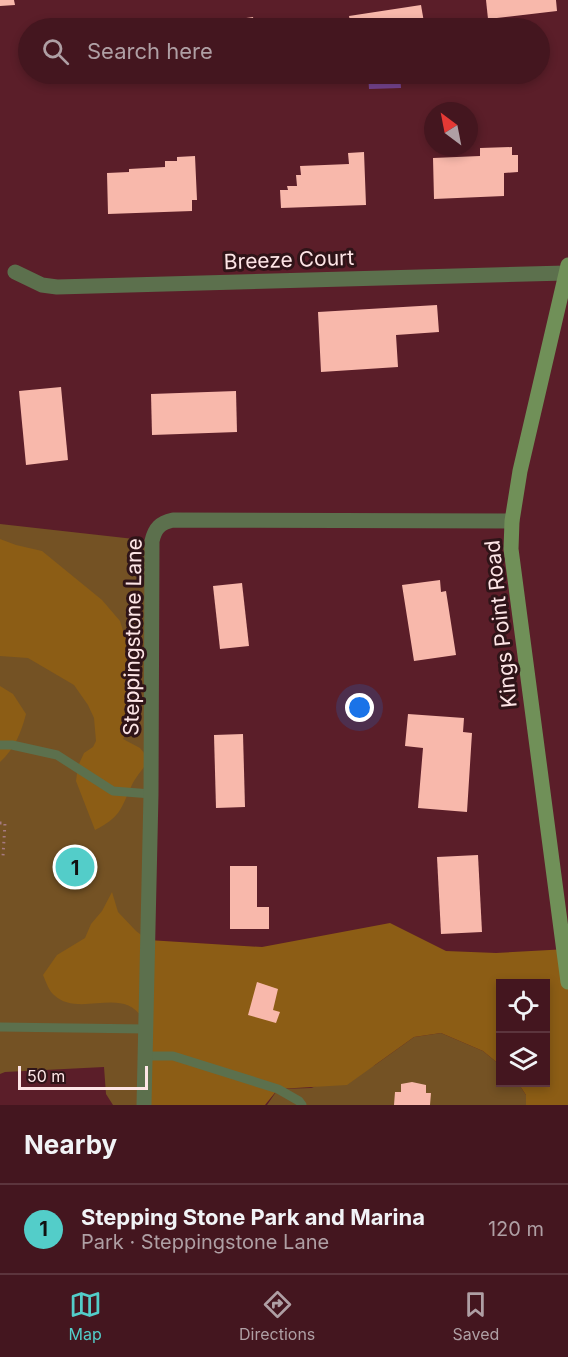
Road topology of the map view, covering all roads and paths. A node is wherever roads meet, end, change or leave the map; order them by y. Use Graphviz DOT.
graph roads {
  1 [pos="567,269"];
  2 [pos="15,272"];
  3 [pos="512,521"];
  4 [pos="0,745"];
  5 [pos="151,794"];
  6 [pos="0,823"];
  7 [pos="0,856"];
  8 [pos="568,982"];
  9 [pos="0,1027"];
  10 [pos="146,1029"];
  11 [pos="145,1056"];
  12 [pos="144,1105"];
  13 [pos="302,1105"];
  1 -- 2 [label="street, Breeze Court"];
  1 -- 3 [label="main road, Kings Point Road"];
  3 -- 5 [label="street, Steppingstone Lane"];
  3 -- 8 [label="main road, Kings Point Road"];
  4 -- 5 [label="lane"];
  5 -- 10 [label="street, Steppingstone Lane"];
  6 -- 7 [label="path"];
  9 -- 10 [label="lane"];
  10 -- 11 [label="street, Steppingstone Lane"];
  11 -- 12 [label="street, Steppingstone Lane"];
  11 -- 13 [label="lane"];
}
